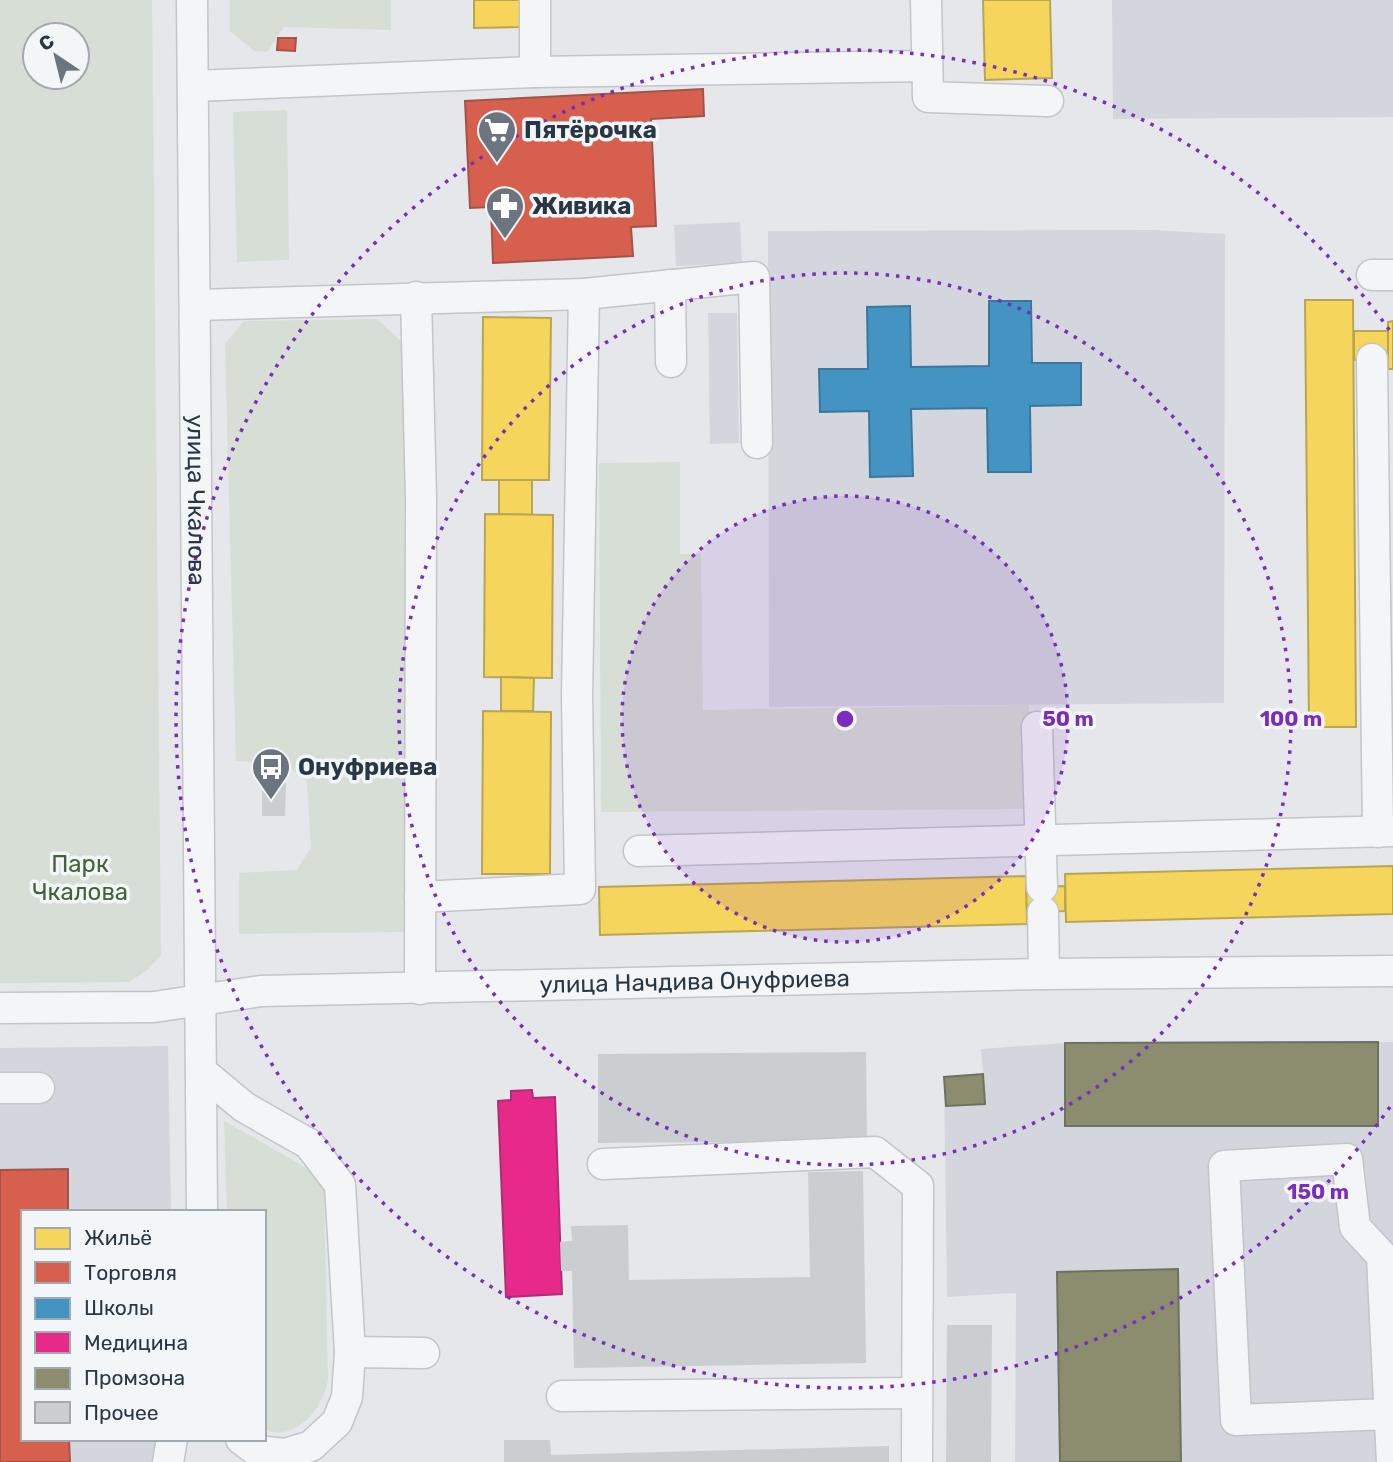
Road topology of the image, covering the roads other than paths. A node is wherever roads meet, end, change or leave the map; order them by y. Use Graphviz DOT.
graph roads {
  1 [pos="192,0"];
  2 [pos="535,0"];
  3 [pos="926,0"];
  4 [pos="928,66"];
  5 [pos="535,72"];
  6 [pos="193,86"];
  7 [pos="1048,101"];
  8 [pos="670,285"];
  9 [pos="584,294"];
  10 [pos="416,297"];
  11 [pos="195,305"];
  12 [pos="1372,359"];
  13 [pos="671,362"];
  14 [pos="757,443"];
  15 [pos="1037,727"];
  16 [pos="1386,831"];
  17 [pos="1039,841"];
  18 [pos="639,851"];
  19 [pos="420,897"];
  20 [pos="1393,971"];
  21 [pos="1044,974"];
  22 [pos="420,989"];
  23 [pos="202,1001"];
  24 [pos="0,1008"];
  25 [pos="202,1072"];
  26 [pos="0,1088"];
  27 [pos="39,1088"];
  28 [pos="603,1164"];
  29 [pos="202,1210"];
  30 [pos="350,1352"];
  31 [pos="424,1353"];
  32 [pos="915,1393"];
  33 [pos="562,1396"];
  34 [pos="1388,1414"];
  35 [pos="172,1441"];
  36 [pos="244,1441"];
  37 [pos="169,1462"];
  38 [pos="916,1462"];
  39 [pos="1392,1462"];
  1 -- 6 [label="street, улица Чкалова"];
  2 -- 5 [label="street"];
  3 -- 4 [label="street"];
  4 -- 5 [label="street"];
  4 -- 7 [label="street"];
  5 -- 6 [label="street"];
  6 -- 11 [label="street, улица Чкалова"];
  8 -- 9 [label="street"];
  8 -- 13 [label="street"];
  8 -- 14 [label="street"];
  9 -- 10 [label="street"];
  9 -- 19 [label="street"];
  10 -- 11 [label="street"];
  10 -- 19 [label="street"];
  11 -- 23 [label="street, улица Чкалова"];
  12 -- 16 [label="street"];
  15 -- 17 [label="street"];
  16 -- 17 [label="street"];
  17 -- 18 [label="street"];
  17 -- 21 [label="street"];
  19 -- 22 [label="street"];
  20 -- 21 [label="street, улица Начдива Онуфриева"];
  21 -- 22 [label="street, улица Начдива Онуфриева"];
  22 -- 23 [label="street, улица Начдива Онуфриева"];
  23 -- 24 [label="street, улица Начдива Онуфриева"];
  23 -- 25 [label="street, улица Чкалова"];
  25 -- 29 [label="street, улица Чкалова"];
  25 -- 30 [label="street"];
  26 -- 27 [label="street"];
  28 -- 32 [label="street"];
  30 -- 31 [label="street"];
  30 -- 36 [label="street"];
  32 -- 33 [label="street"];
  32 -- 38 [label="street"];
  34 -- 34 [label="street"];
  34 -- 39 [label="street"];
  35 -- 37 [label="street"];
}
